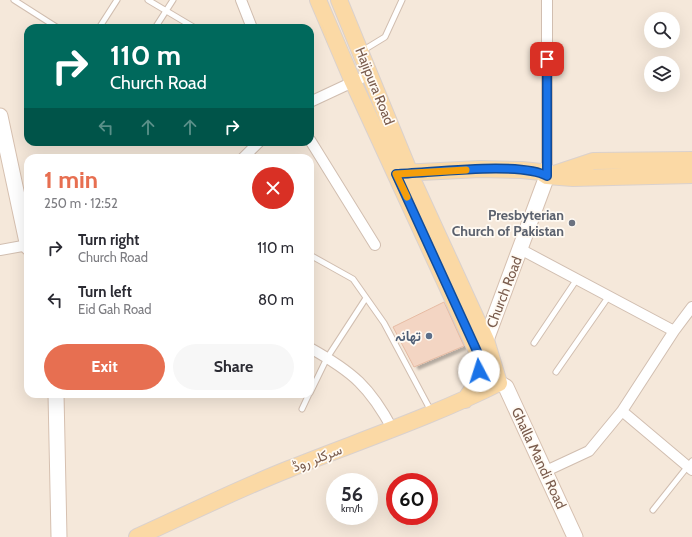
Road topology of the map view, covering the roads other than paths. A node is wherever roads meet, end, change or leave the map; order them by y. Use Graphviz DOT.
graph roads {
  1 [pos="14,0"];
  2 [pos="117,0"];
  3 [pos="148,0"];
  4 [pos="173,0"];
  5 [pos="242,0"];
  6 [pos="318,0"];
  7 [pos="339,0"];
  8 [pos="402,0"];
  9 [pos="547,0"];
  10 [pos="166,11"];
  11 [pos="52,24"];
  12 [pos="102,24"];
  13 [pos="158,24"];
  14 [pos="188,24"];
  15 [pos="251,24"];
  16 [pos="361,51"];
  17 [pos="370,74"];
  18 [pos="353,82"];
  19 [pos="314,100"];
  20 [pos="0,116"];
  21 [pos="255,146"];
  22 [pos="314,146"];
  23 [pos="247,154"];
  24 [pos="692,160"];
  25 [pos="403,173"];
  26 [pos="692,175"];
  27 [pos="547,176"];
  28 [pos="24,227"];
  29 [pos="375,245"];
  30 [pos="24,247"];
  31 [pos="520,249"];
  32 [pos="0,250"];
  33 [pos="314,257"];
  34 [pos="577,279"];
  35 [pos="608,296"];
  36 [pos="366,298"];
  37 [pos="690,313"];
  38 [pos="674,331"];
  39 [pos="486,340"];
  40 [pos="534,343"];
  41 [pos="314,350"];
  42 [pos="327,358"];
  43 [pos="556,372"];
  44 [pos="499,383"];
  45 [pos="314,385"];
  46 [pos="56,398"];
  47 [pos="308,398"];
  48 [pos="465,400"];
  49 [pos="302,409"];
  50 [pos="622,411"];
  51 [pos="433,414"];
  52 [pos="393,430"];
  53 [pos="691,466"];
  54 [pos="546,471"];
  55 [pos="653,510"];
  56 [pos="59,537"];
  57 [pos="137,537"];
  58 [pos="575,537"];
  1 -- 11 [label="lane"];
  2 -- 12 [label="lane"];
  3 -- 10 [label="lane"];
  4 -- 10 [label="lane"];
  5 -- 15 [label="street"];
  6 -- 18 [label="main road"];
  7 -- 16 [label="main road, Hajipura Road"];
  8 -- 16 [label="lane"];
  9 -- 27 [label="street"];
  10 -- 13 [label="lane"];
  10 -- 14 [label="lane"];
  16 -- 17 [label="main road, Hajipura Road"];
  17 -- 18 [label="street"];
  17 -- 25 [label="main road, Hajipura Road"];
  18 -- 19 [label="street"];
  18 -- 25 [label="main road"];
  20 -- 28 [label="main road"];
  21 -- 23 [label="street"];
  22 -- 29 [label="street"];
  24 -- 27 [label="main road"];
  25 -- 27 [label="main road"];
  25 -- 39 [label="main road"];
  25 -- 48 [label="main road"];
  26 -- 27 [label="main road"];
  27 -- 31 [label="main road, Church Road"];
  30 -- 32 [label="street"];
  31 -- 34 [label="street"];
  31 -- 39 [label="main road, Church Road"];
  33 -- 36 [label="lane"];
  34 -- 35 [label="street"];
  34 -- 40 [label="lane"];
  35 -- 38 [label="street"];
  35 -- 43 [label="lane"];
  36 -- 42 [label="lane"];
  36 -- 51 [label="lane"];
  37 -- 38 [label="street"];
  38 -- 50 [label="street"];
  39 -- 44 [label="main road"];
  41 -- 42 [label="street"];
  42 -- 45 [label="lane"];
  42 -- 52 [label="street"];
  44 -- 48 [label="main road, سرکلر روڈ"];
  44 -- 54 [label="main road, Ghalla Mandi Road"];
  46 -- 56 [label="main road"];
  47 -- 49 [label="lane"];
  48 -- 51 [label="main road, سرکلر روڈ"];
  50 -- 53 [label="street"];
  50 -- 54 [label="street"];
  51 -- 52 [label="main road, سرکلر روڈ"];
  52 -- 57 [label="main road, سرکلر روڈ"];
  53 -- 55 [label="lane"];
  54 -- 58 [label="main road, Ghalla Mandi Road"];
}
